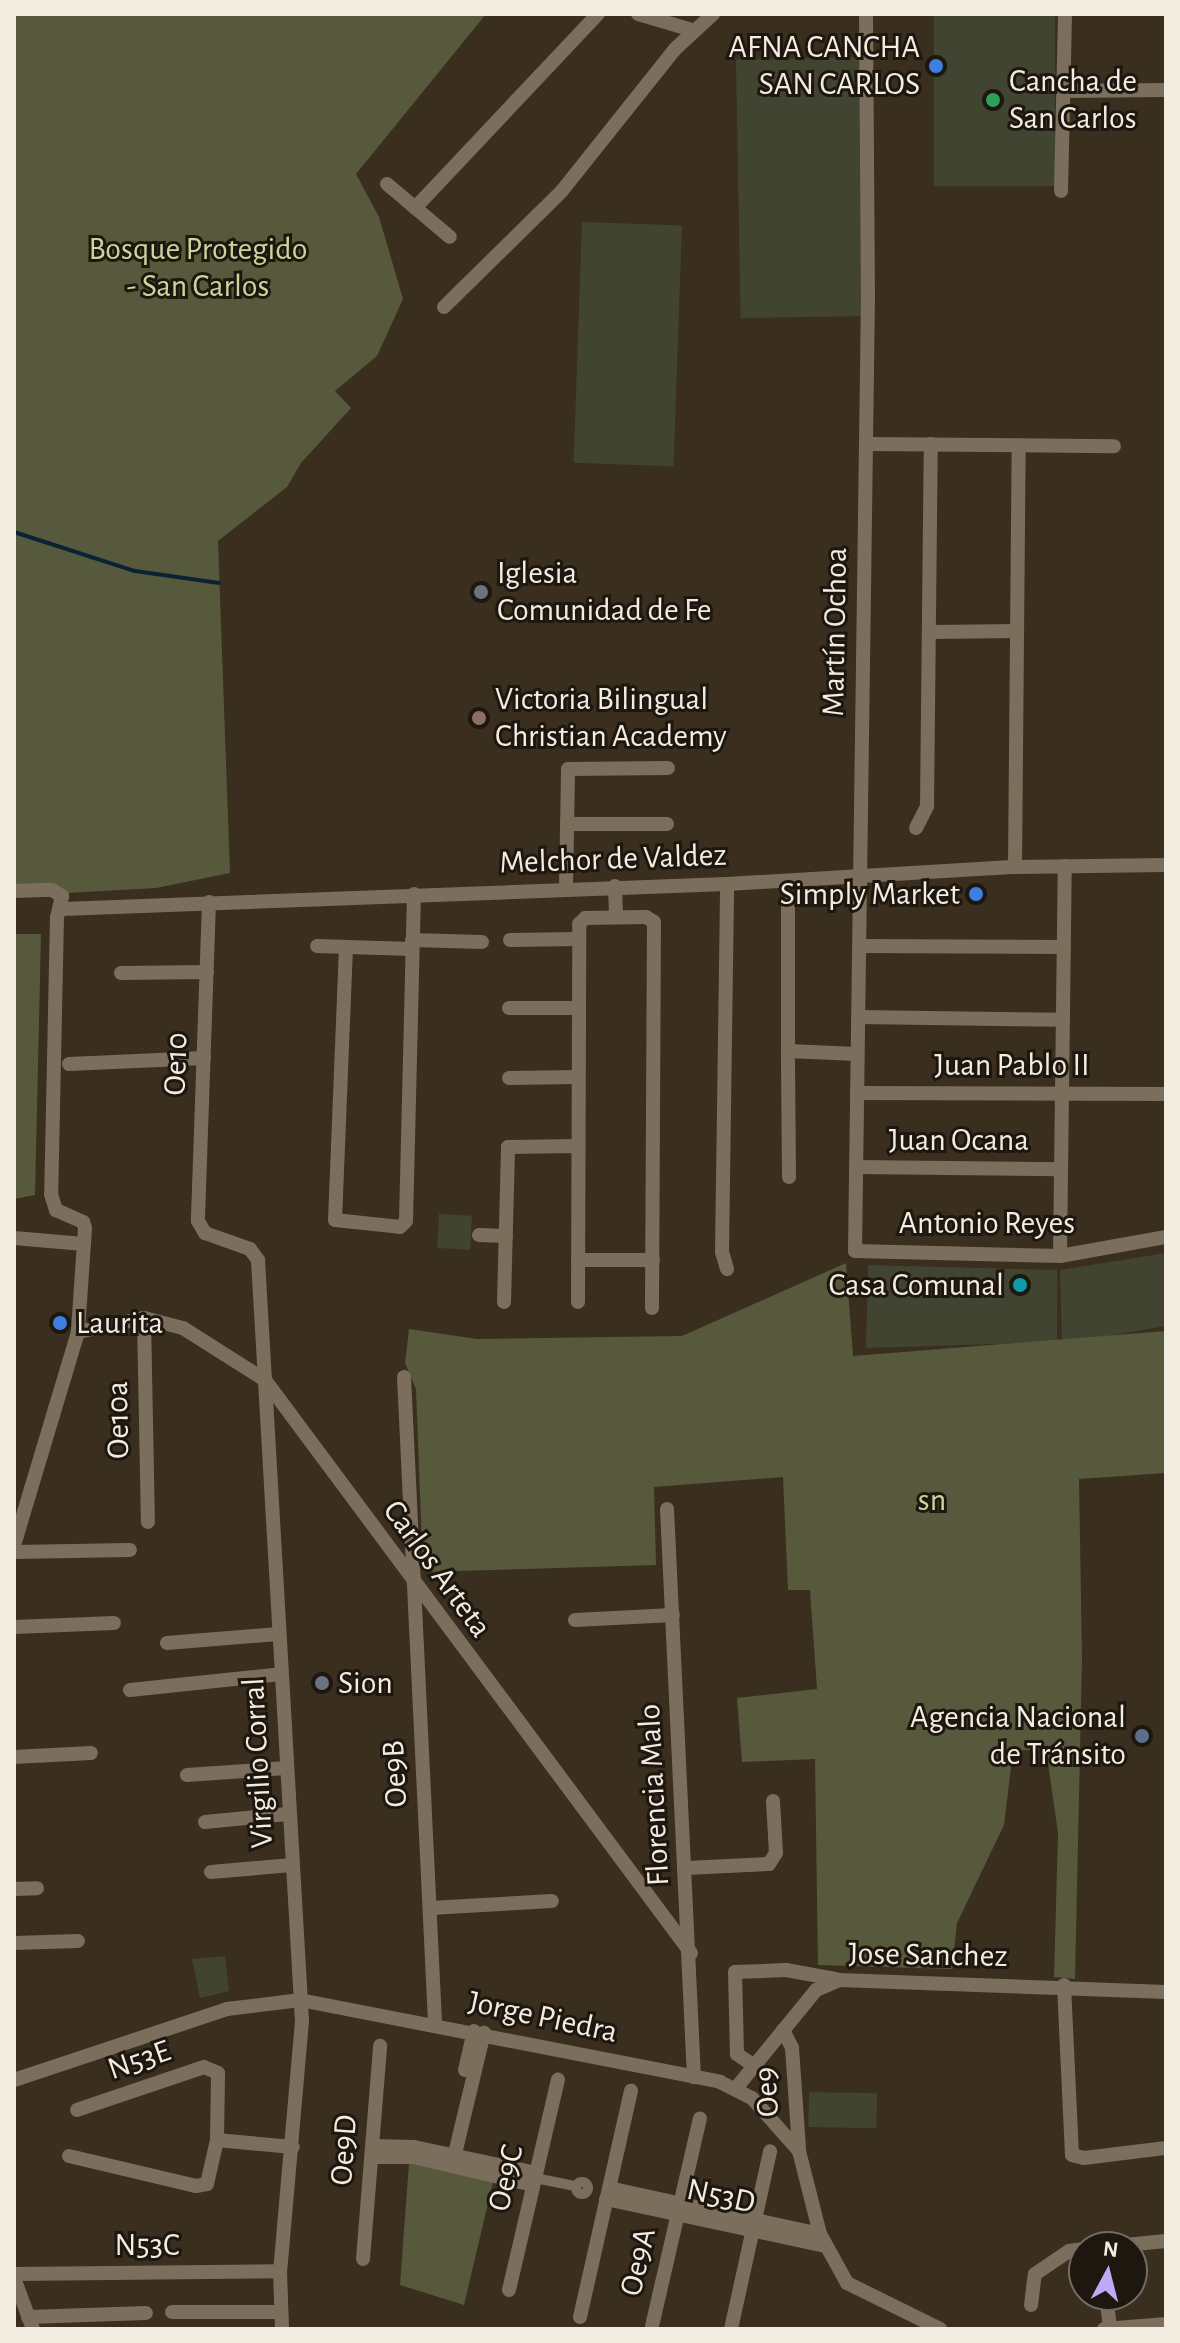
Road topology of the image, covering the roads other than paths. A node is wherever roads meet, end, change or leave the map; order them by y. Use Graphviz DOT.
graph roads {
  1 [pos="598,14"];
  2 [pos="638,14"];
  3 [pos="713,14"];
  4 [pos="866,14"];
  5 [pos="1065,14"];
  6 [pos="692,30"];
  7 [pos="1166,90"];
  8 [pos="1063,91"];
  9 [pos="387,184"];
  10 [pos="1061,191"];
  11 [pos="415,208"];
  12 [pos="450,237"];
  13 [pos="444,307"];
  14 [pos="866,444"];
  15 [pos="931,444"];
  16 [pos="1019,446"];
  17 [pos="1114,446"];
  18 [pos="1017,631"];
  19 [pos="932,632"];
  20 [pos="668,768"];
  21 [pos="567,824"];
  22 [pos="667,824"];
  23 [pos="916,828"];
  24 [pos="1166,865"];
  25 [pos="1065,866"];
  26 [pos="1015,867"];
  27 [pos="860,877"];
  28 [pos="727,884"];
  29 [pos="615,886"];
  30 [pos="566,887"];
  31 [pos="14,891"];
  32 [pos="414,894"];
  33 [pos="209,902"];
  34 [pos="788,904"];
  35 [pos="62,909"];
  36 [pos="616,917"];
  37 [pos="578,939"];
  38 [pos="510,940"];
  39 [pos="482,942"];
  40 [pos="412,944"];
  41 [pos="317,946"];
  42 [pos="859,946"];
  43 [pos="346,947"];
  44 [pos="1064,947"];
  45 [pos="207,972"];
  46 [pos="121,973"];
  47 [pos="509,1008"];
  48 [pos="578,1008"];
  49 [pos="858,1017"];
  50 [pos="1063,1020"];
  51 [pos="788,1051"];
  52 [pos="857,1054"];
  53 [pos="204,1058"];
  54 [pos="69,1064"];
  55 [pos="578,1077"];
  56 [pos="509,1078"];
  57 [pos="857,1093"];
  58 [pos="1062,1093"];
  59 [pos="1166,1094"];
  60 [pos="578,1146"];
  61 [pos="856,1167"];
  62 [pos="1061,1169"];
  63 [pos="789,1177"];
  64 [pos="201,1228"];
  65 [pos="479,1235"];
  66 [pos="506,1236"];
  67 [pos="1166,1237"];
  68 [pos="14,1238"];
  69 [pos="84,1244"];
  70 [pos="855,1251"];
  71 [pos="1060,1256"];
  72 [pos="578,1260"];
  73 [pos="653,1260"];
  74 [pos="727,1269"];
  75 [pos="504,1302"];
  76 [pos="578,1302"];
  77 [pos="652,1308"];
  78 [pos="144,1318"];
  79 [pos="78,1332"];
  80 [pos="404,1377"];
  81 [pos="265,1380"];
  82 [pos="667,1509"];
  83 [pos="148,1522"];
  84 [pos="14,1545"];
  85 [pos="130,1550"];
  86 [pos="14,1552"];
  87 [pos="413,1585"];
  88 [pos="673,1615"];
  89 [pos="575,1620"];
  90 [pos="114,1623"];
  91 [pos="14,1627"];
  92 [pos="278,1634"];
  93 [pos="167,1643"];
  94 [pos="281,1674"];
  95 [pos="130,1690"];
  96 [pos="91,1753"];
  97 [pos="14,1757"];
  98 [pos="286,1768"];
  99 [pos="187,1775"];
  100 [pos="773,1801"];
  101 [pos="288,1814"];
  102 [pos="205,1822"];
  103 [pos="292,1865"];
  104 [pos="686,1868"];
  105 [pos="211,1872"];
  106 [pos="37,1888"];
  107 [pos="14,1889"];
  108 [pos="552,1901"];
  109 [pos="430,1908"];
  110 [pos="78,1941"];
  111 [pos="14,1943"];
  112 [pos="691,1953"];
  113 [pos="839,1980"];
  114 [pos="1064,1985"];
  115 [pos="1166,1992"];
  116 [pos="300,2000"];
  117 [pos="435,2023"];
  118 [pos="783,2030"];
  119 [pos="479,2032"];
  120 [pos="380,2046"];
  121 [pos="756,2067"];
  122 [pos="694,2077"];
  123 [pos="14,2080"];
  124 [pos="558,2080"];
  125 [pos="737,2087"];
  126 [pos="631,2091"];
  127 [pos="77,2110"];
  128 [pos="700,2118"];
  129 [pos="217,2140"];
  130 [pos="293,2147"];
  131 [pos="1166,2148"];
  132 [pos="372,2151"];
  133 [pos="770,2151"];
  134 [pos="799,2151"];
  135 [pos="69,2156"];
  136 [pos="449,2160"];
  137 [pos="535,2179"];
  138 [pos="608,2193"];
  139 [pos="679,2210"];
  140 [pos="753,2226"];
  141 [pos="823,2240"];
  142 [pos="1068,2252"];
  143 [pos="363,2259"];
  144 [pos="280,2271"];
  145 [pos="14,2276"];
  146 [pos="509,2290"];
  147 [pos="1031,2305"];
  148 [pos="172,2312"];
  149 [pos="280,2312"];
  150 [pos="146,2313"];
  151 [pos="580,2317"];
  152 [pos="31,2323"];
  153 [pos="1166,2324"];
  154 [pos="652,2326"];
  155 [pos="282,2329"];
  156 [pos="731,2329"];
  157 [pos="940,2329"];
  158 [pos="1104,2329"];
  159 [pos="1110,2329"];
  1 -- 11 [label="street"];
  2 -- 6 [label="street"];
  3 -- 6 [label="street"];
  4 -- 14 [label="street, Martín Ochoa"];
  5 -- 8 [label="street"];
  6 -- 13 [label="street"];
  7 -- 8 [label="street"];
  8 -- 10 [label="street"];
  9 -- 11 [label="street"];
  11 -- 12 [label="street"];
  14 -- 15 [label="street"];
  14 -- 27 [label="street, Martín Ochoa"];
  15 -- 16 [label="street"];
  15 -- 19 [label="street"];
  16 -- 17 [label="street"];
  16 -- 18 [label="street"];
  18 -- 19 [label="street"];
  18 -- 26 [label="street"];
  19 -- 23 [label="street"];
  20 -- 21 [label="street"];
  21 -- 22 [label="street"];
  21 -- 30 [label="street"];
  24 -- 25 [label="street, Melchor de Valdez"];
  25 -- 26 [label="street, Melchor de Valdez"];
  25 -- 44 [label="street"];
  26 -- 27 [label="street, Melchor de Valdez"];
  27 -- 28 [label="street, Melchor de Valdez"];
  27 -- 42 [label="street, Martín Ochoa"];
  28 -- 29 [label="street, Melchor de Valdez"];
  28 -- 74 [label="street"];
  29 -- 30 [label="street, Melchor de Valdez"];
  29 -- 36 [label="street"];
  30 -- 32 [label="street, Melchor de Valdez"];
  31 -- 35 [label="street"];
  32 -- 33 [label="street, Melchor de Valdez"];
  32 -- 40 [label="street"];
  33 -- 35 [label="street, Melchor de Valdez"];
  33 -- 45 [label="street, Oe10"];
  34 -- 51 [label="street"];
  35 -- 69 [label="street"];
  36 -- 37 [label="street"];
  36 -- 73 [label="street"];
  37 -- 38 [label="street"];
  37 -- 48 [label="street"];
  39 -- 40 [label="street"];
  40 -- 43 [label="street"];
  40 -- 43 [label="street"];
  41 -- 43 [label="street"];
  42 -- 44 [label="street"];
  42 -- 49 [label="street, Martín Ochoa"];
  44 -- 50 [label="street"];
  45 -- 46 [label="street"];
  45 -- 53 [label="street, Oe10"];
  47 -- 48 [label="street"];
  48 -- 55 [label="street"];
  49 -- 50 [label="street"];
  49 -- 52 [label="street, Martín Ochoa"];
  50 -- 58 [label="street"];
  51 -- 52 [label="street"];
  51 -- 63 [label="street"];
  52 -- 57 [label="street, Martín Ochoa"];
  53 -- 54 [label="street"];
  53 -- 64 [label="street, Oe10"];
  55 -- 56 [label="street"];
  55 -- 60 [label="street"];
  57 -- 58 [label="street, Juan Pablo II"];
  57 -- 61 [label="street, Martín Ochoa"];
  58 -- 59 [label="street, Juan Pablo II"];
  58 -- 62 [label="street"];
  60 -- 66 [label="street"];
  60 -- 72 [label="street"];
  61 -- 62 [label="street, Juan Ocana"];
  61 -- 70 [label="street, Martín Ochoa"];
  62 -- 71 [label="street"];
  64 -- 81 [label="street, Virgilio Corral"];
  65 -- 66 [label="street"];
  66 -- 75 [label="street"];
  67 -- 71 [label="street, Antonio Reyes"];
  68 -- 69 [label="street"];
  69 -- 79 [label="street"];
  70 -- 71 [label="street, Antonio Reyes"];
  72 -- 73 [label="street"];
  72 -- 76 [label="street"];
  73 -- 77 [label="street"];
  78 -- 79 [label="street, Carlos Arteta"];
  78 -- 81 [label="street, Carlos Arteta"];
  78 -- 83 [label="street, Oe10a"];
  79 -- 84 [label="street"];
  80 -- 87 [label="street, Oe9B"];
  81 -- 87 [label="street, Carlos Arteta"];
  81 -- 92 [label="street, Virgilio Corral"];
  82 -- 88 [label="street, Florencia Malo"];
  85 -- 86 [label="street"];
  87 -- 109 [label="street, Oe9B"];
  87 -- 112 [label="street, Carlos Arteta"];
  88 -- 89 [label="street"];
  88 -- 104 [label="street, Florencia Malo"];
  90 -- 91 [label="street"];
  92 -- 93 [label="street"];
  92 -- 94 [label="street, Virgilio Corral"];
  94 -- 95 [label="street"];
  94 -- 98 [label="street, Virgilio Corral"];
  96 -- 97 [label="street"];
  98 -- 99 [label="street"];
  98 -- 101 [label="street, Virgilio Corral"];
  100 -- 104 [label="street"];
  101 -- 102 [label="street"];
  101 -- 103 [label="street, Virgilio Corral"];
  103 -- 105 [label="street"];
  103 -- 116 [label="street, Virgilio Corral"];
  104 -- 112 [label="street, Florencia Malo"];
  106 -- 107 [label="street"];
  108 -- 109 [label="street"];
  109 -- 117 [label="street, Oe9B"];
  110 -- 111 [label="street"];
  112 -- 122 [label="street, Florencia Malo"];
  113 -- 114 [label="street, Jose Sanchez"];
  113 -- 118 [label="street, Jose Sanchez"];
  113 -- 121 [label="street"];
  114 -- 115 [label="street, Jose Sanchez"];
  114 -- 131 [label="street"];
  116 -- 117 [label="street, Jorge Piedra"];
  116 -- 123 [label="street, Jorge Piedra"];
  116 -- 130 [label="street, Virgilio Corral"];
  117 -- 119 [label="street, Jorge Piedra"];
  118 -- 121 [label="street, Jose Sanchez"];
  118 -- 134 [label="street, Oe9"];
  119 -- 122 [label="street, Jorge Piedra"];
  119 -- 136 [label="street"];
  120 -- 132 [label="street, Oe9D"];
  121 -- 125 [label="street, Jose Sanchez"];
  122 -- 125 [label="street, Jorge Piedra"];
  124 -- 137 [label="street, Oe9C"];
  125 -- 134 [label="street, Jorge Piedra"];
  126 -- 138 [label="street"];
  127 -- 129 [label="street, N53E"];
  128 -- 139 [label="street, Oe9A"];
  129 -- 130 [label="street"];
  129 -- 135 [label="street"];
  130 -- 144 [label="street, Virgilio Corral"];
  132 -- 136 [label="street"];
  132 -- 143 [label="street, Oe9D"];
  133 -- 140 [label="street"];
  134 -- 141 [label="street, Jorge Piedra"];
  136 -- 137 [label="street"];
  137 -- 138 [label="street"];
  137 -- 146 [label="street, Oe9C"];
  138 -- 139 [label="street, N53D"];
  138 -- 151 [label="street"];
  139 -- 140 [label="street, N53D"];
  139 -- 154 [label="street, Oe9A"];
  140 -- 141 [label="street, N53D"];
  140 -- 156 [label="street"];
  141 -- 157 [label="street, Jorge Piedra"];
  142 -- 147 [label="street"];
  144 -- 145 [label="street, N53C"];
  144 -- 149 [label="street, Virgilio Corral"];
  145 -- 152 [label="street"];
  148 -- 149 [label="street"];
  149 -- 155 [label="street, Virgilio Corral"];
  150 -- 152 [label="street"];
  153 -- 159 [label="street"];
  158 -- 159 [label="street"];
}
